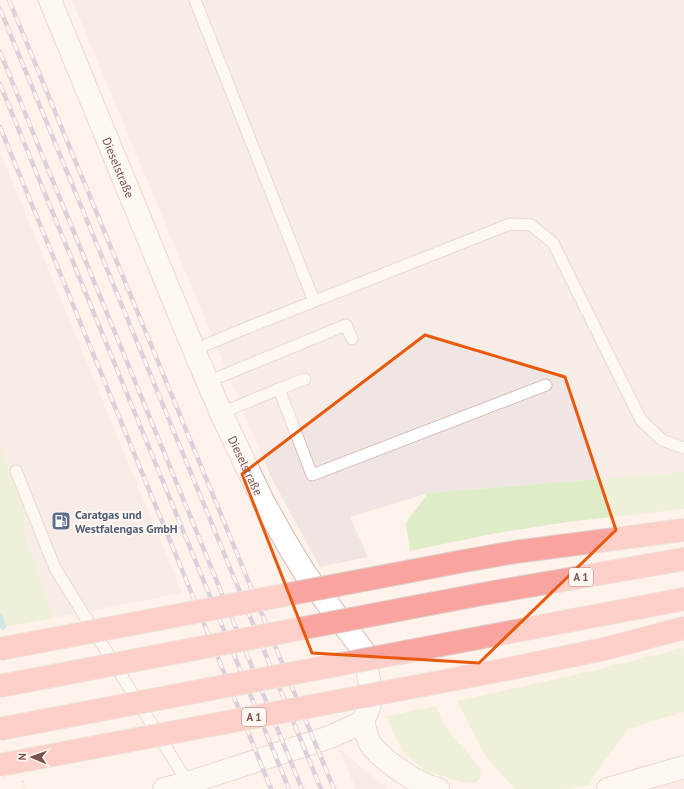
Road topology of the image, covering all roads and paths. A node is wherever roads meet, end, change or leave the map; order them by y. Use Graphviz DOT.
graph roads {
  1 [pos="50,0"];
  2 [pos="195,0"];
  3 [pos="314,301"];
  4 [pos="352,339"];
  5 [pos="194,350"];
  6 [pos="305,378"];
  7 [pos="207,382"];
  8 [pos="546,385"];
  9 [pos="279,389"];
  10 [pos="222,413"];
  11 [pos="684,448"];
  12 [pos="16,471"];
  13 [pos="684,530"];
  14 [pos="684,559"];
  15 [pos="684,599"];
  16 [pos="684,628"];
  17 [pos="0,649"];
  18 [pos="0,686"];
  19 [pos="363,722"];
  20 [pos="0,729"];
  21 [pos="0,765"];
  22 [pos="684,767"];
  23 [pos="188,783"];
  24 [pos="164,789"];
  25 [pos="438,789"];
  26 [pos="608,789"];
  1 -- 5 [label="street, Dieselstraße"];
  2 -- 3 [label="lane"];
  3 -- 5 [label="lane"];
  3 -- 11 [label="lane"];
  4 -- 7 [label="lane"];
  5 -- 7 [label="street, Dieselstraße"];
  6 -- 9 [label="lane"];
  7 -- 10 [label="street, Dieselstraße"];
  8 -- 9 [label="lane"];
  9 -- 10 [label="lane"];
  10 -- 19 [label="street, Dieselstraße"];
  12 -- 23 [label="lane"];
  13 -- 17 [label="highway, bridge"];
  14 -- 18 [label="highway, A 1, bridge"];
  15 -- 20 [label="highway, bridge"];
  16 -- 21 [label="highway, A 1, bridge"];
  19 -- 23 [label="street"];
  19 -- 25 [label="street"];
  22 -- 26 [label="street"];
  23 -- 24 [label="street"];
}
